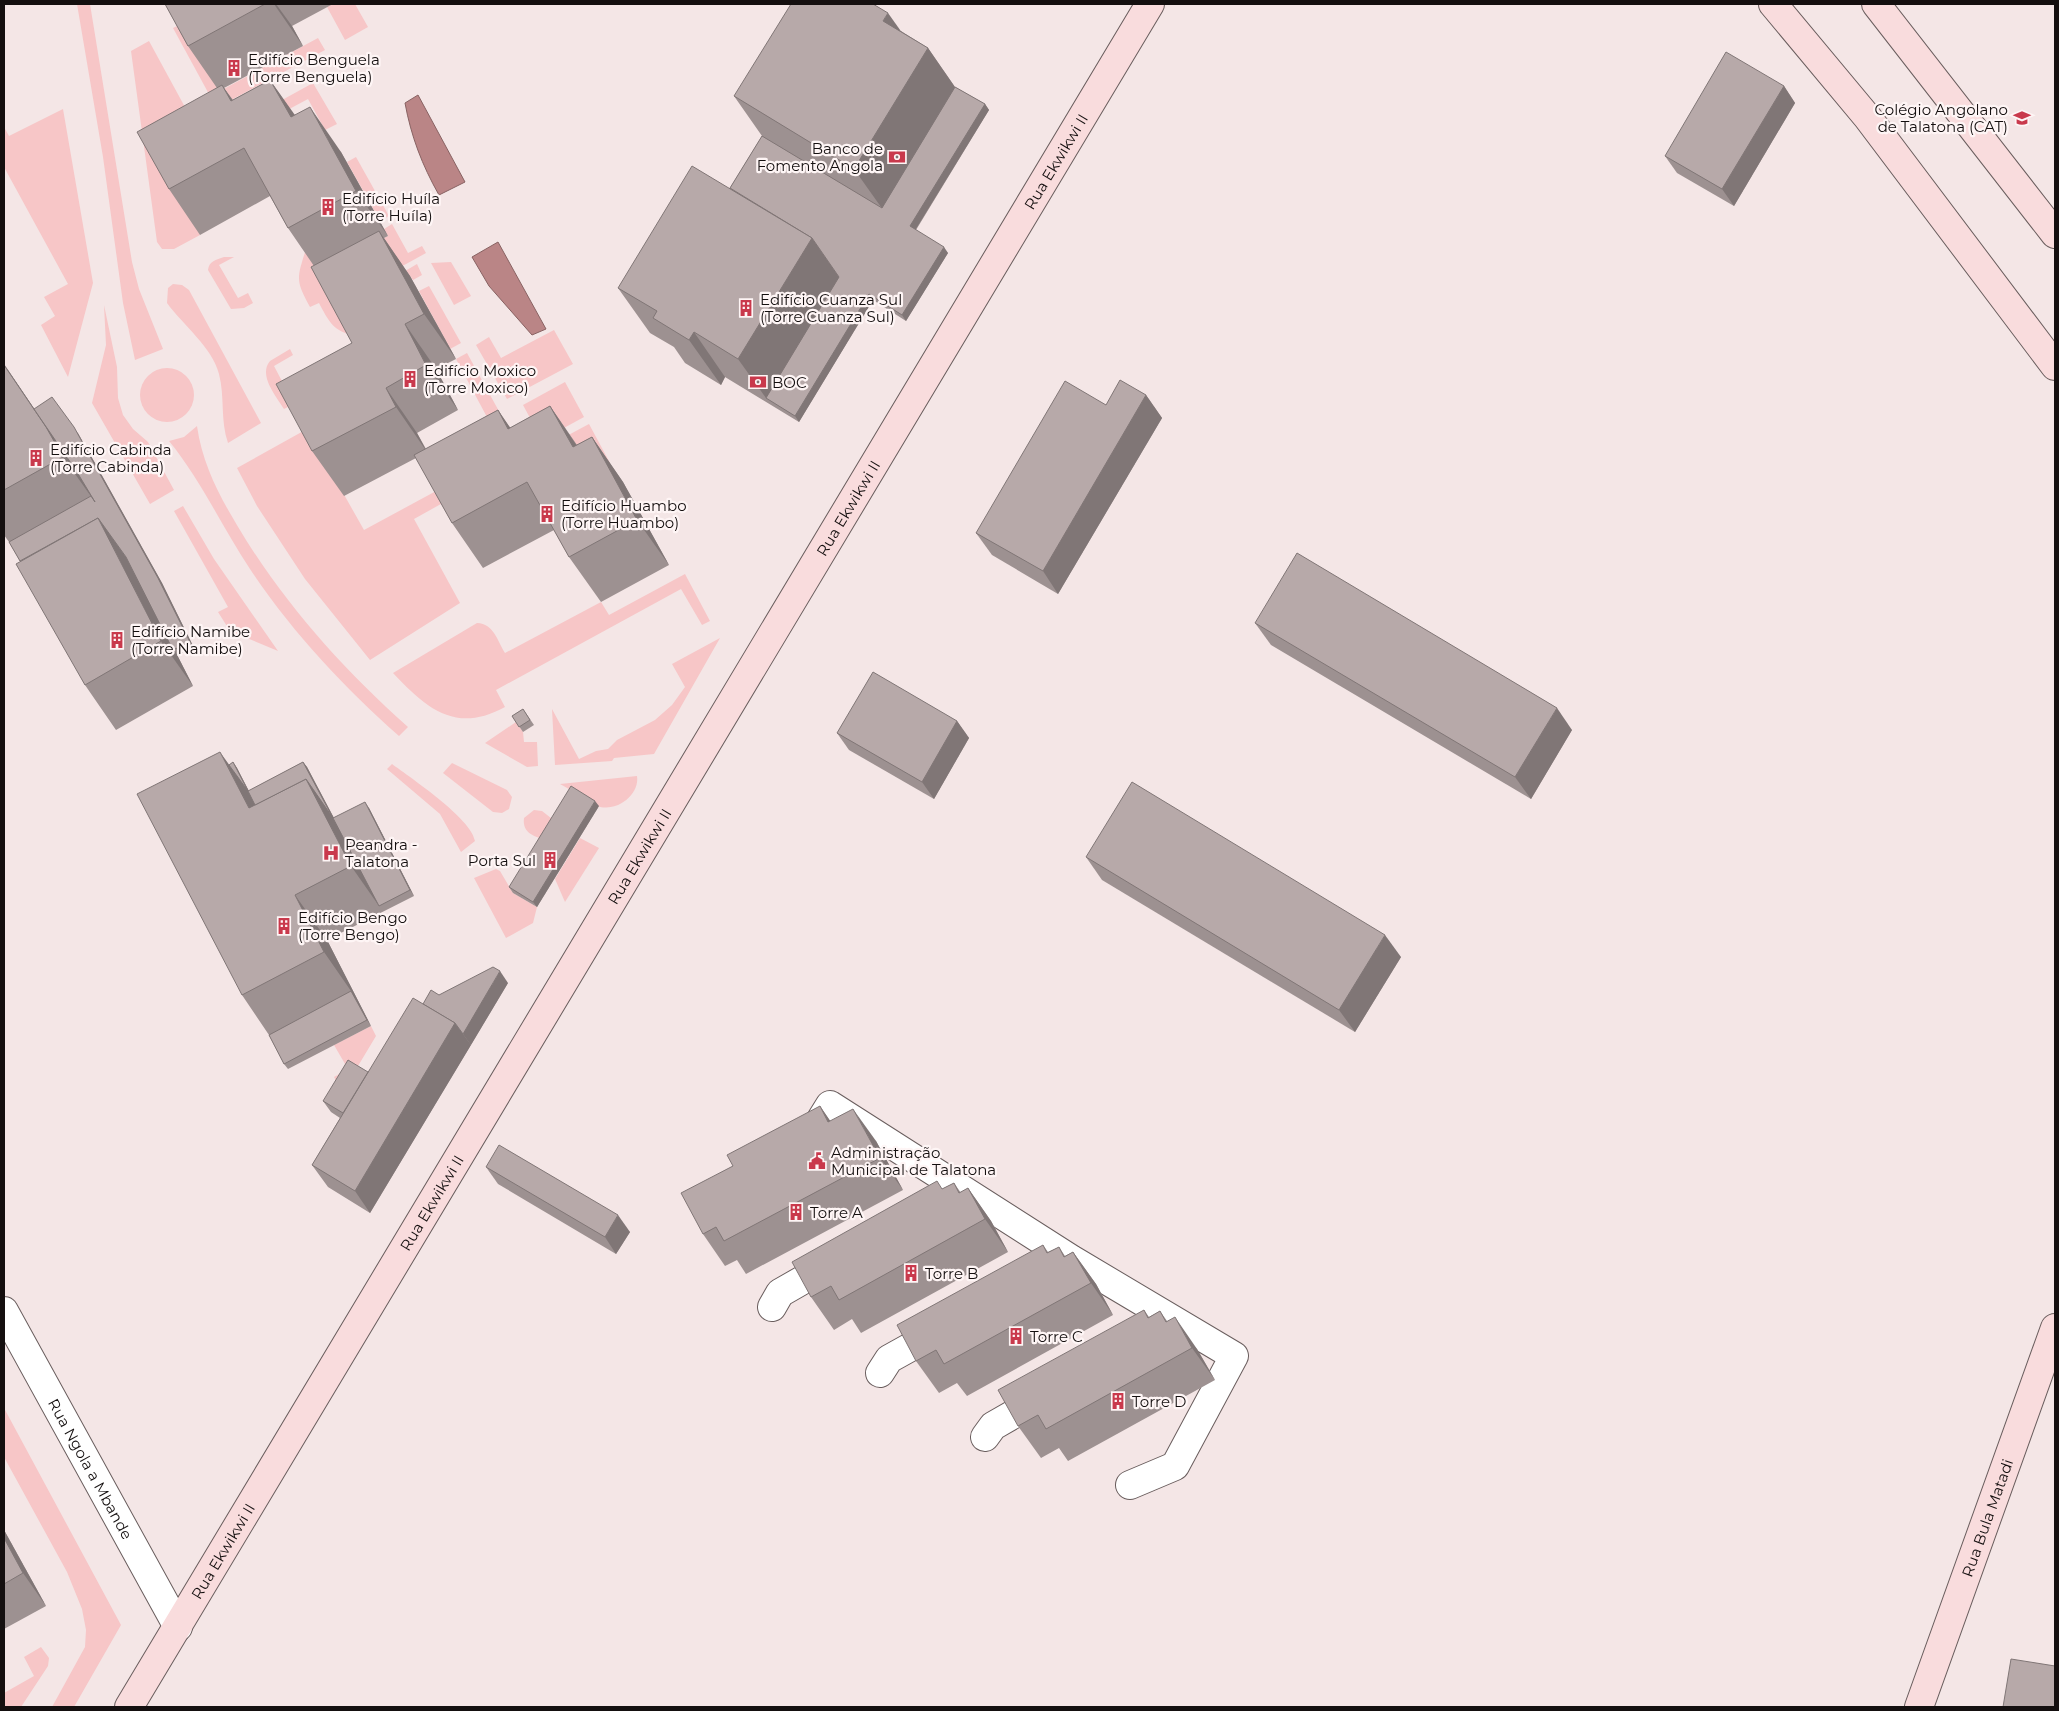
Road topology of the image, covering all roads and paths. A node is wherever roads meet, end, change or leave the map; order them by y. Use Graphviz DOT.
graph roads {
  1 [pos="1150,4"];
  2 [pos="1773,4"];
  3 [pos="1876,4"];
  4 [pos="2055,234"];
  5 [pos="2055,366"];
  6 [pos="812,1134"];
  7 [pos="961,1189"];
  8 [pos="936,1204"];
  9 [pos="858,1248"];
  10 [pos="1071,1259"];
  11 [pos="1045,1273"];
  12 [pos="772,1307"];
  13 [pos="4,1311"];
  14 [pos="967,1316"];
  15 [pos="1177,1323"];
  16 [pos="2055,1328"];
  17 [pos="1152,1337"];
  18 [pos="880,1373"];
  19 [pos="1068,1384"];
  20 [pos="985,1437"];
  21 [pos="1130,1484"];
  22 [pos="178,1627"];
  23 [pos="129,1707"];
  24 [pos="1919,1707"];
  1 -- 22 [label="street, Rua Ekwikwi II"];
  2 -- 5 [label="street"];
  3 -- 4 [label="street"];
  6 -- 7 [label="street"];
  7 -- 8 [label="street"];
  7 -- 10 [label="street"];
  9 -- 12 [label="street"];
  10 -- 11 [label="street"];
  10 -- 15 [label="street"];
  13 -- 22 [label="street, Rua Ngola a Mbande"];
  14 -- 18 [label="street"];
  15 -- 17 [label="street"];
  15 -- 21 [label="street"];
  16 -- 24 [label="street, Rua Bula Matadi"];
  19 -- 20 [label="street"];
  22 -- 23 [label="street, Rua Ekwikwi II"];
}
